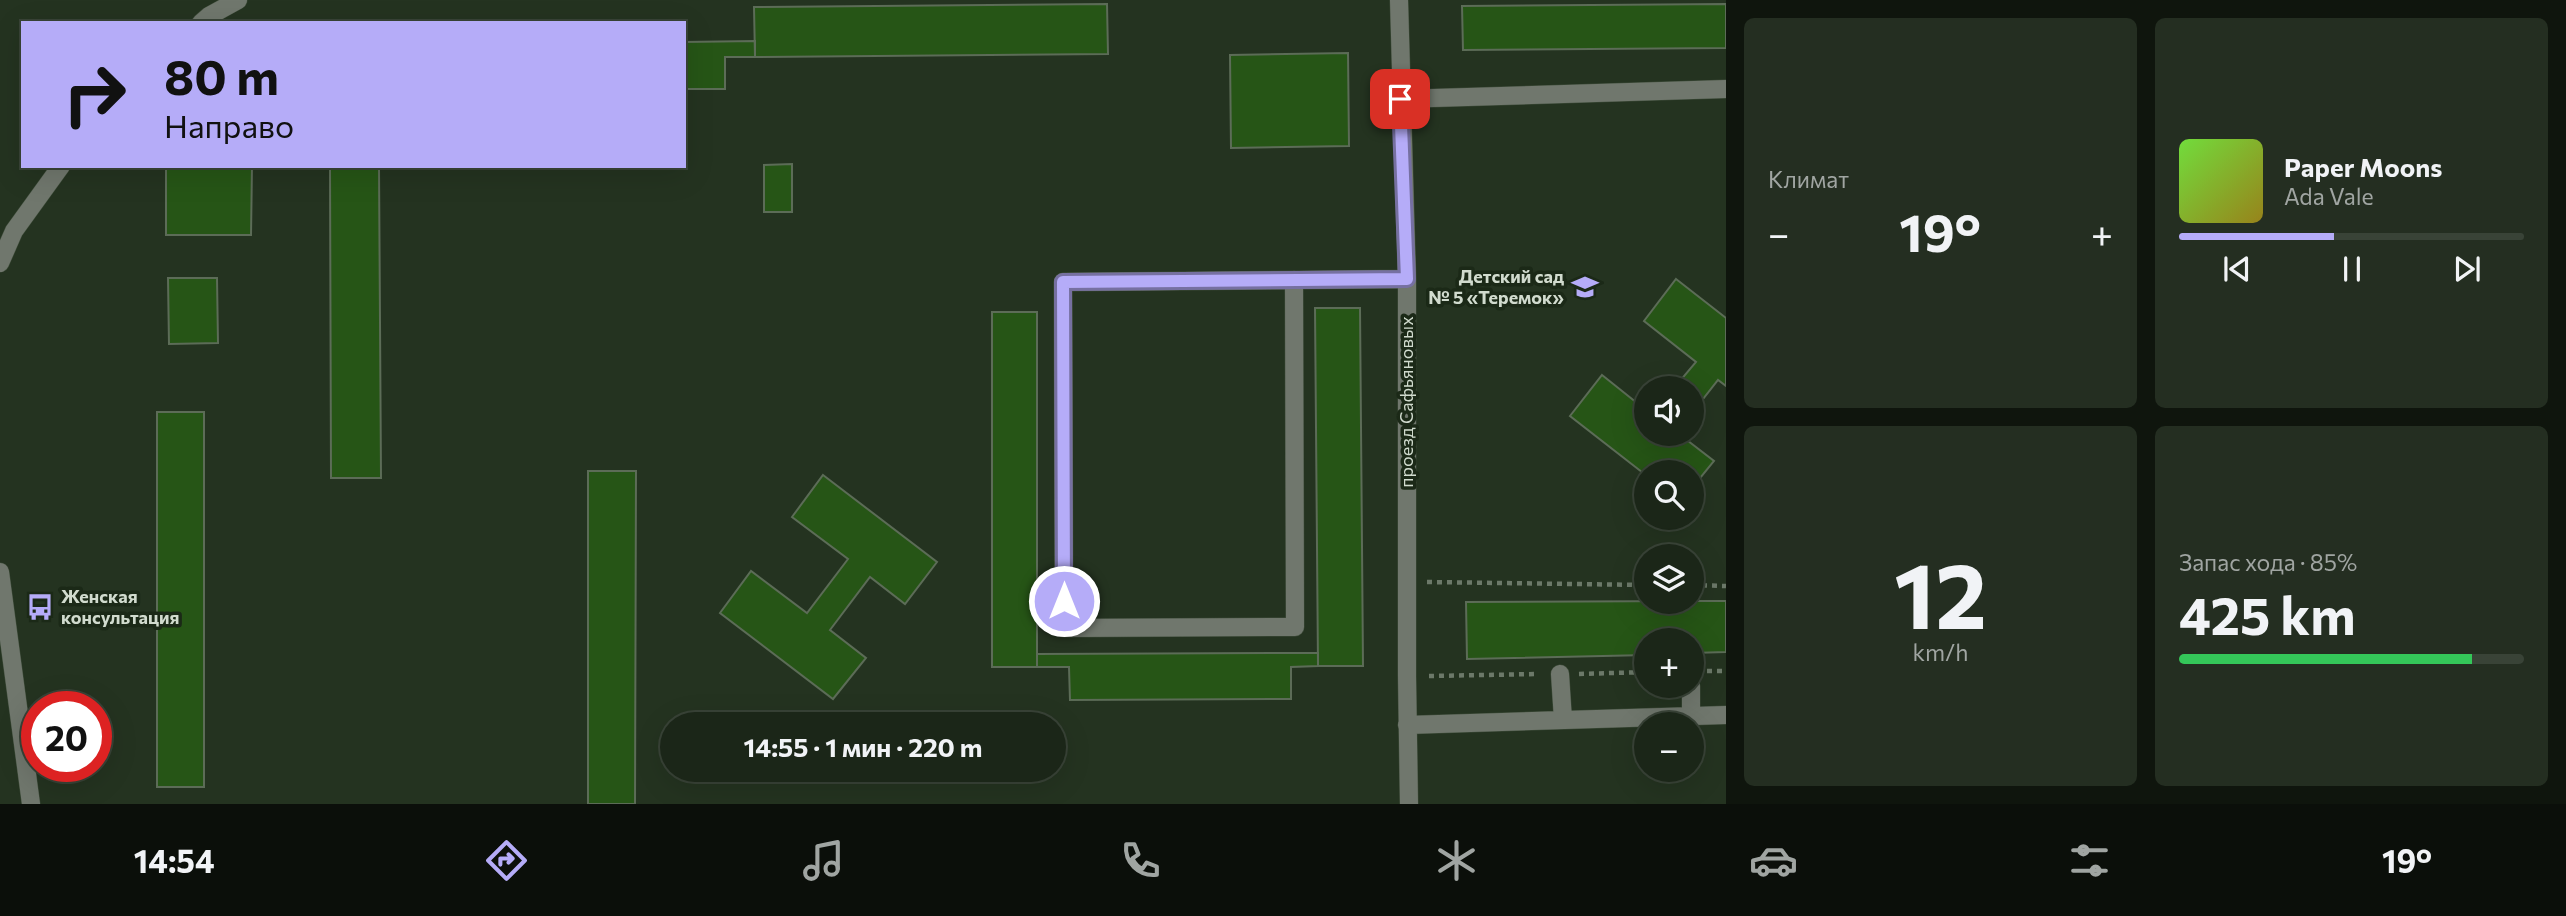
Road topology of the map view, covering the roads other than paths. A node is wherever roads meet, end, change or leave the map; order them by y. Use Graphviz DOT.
graph roads {
  1 [pos="238,0"];
  2 [pos="1399,0"];
  3 [pos="203,21"];
  4 [pos="1726,89"];
  5 [pos="1400,99"];
  6 [pos="60,168"];
  7 [pos="0,263"];
  8 [pos="1407,279"];
  9 [pos="1294,280"];
  10 [pos="0,572"];
  11 [pos="1560,674"];
  12 [pos="1726,715"];
  13 [pos="1704,716"];
  14 [pos="1634,718"];
  15 [pos="1563,720"];
  16 [pos="1407,725"];
  17 [pos="31,804"];
  18 [pos="1409,804"];
  1 -- 3 [label="street"];
  2 -- 5 [label="street, проезд Сафьяновых"];
  4 -- 5 [label="street"];
  5 -- 8 [label="street, проезд Сафьяновых"];
  6 -- 7 [label="street"];
  8 -- 9 [label="street"];
  8 -- 16 [label="street, проезд Сафьяновых"];
  9 -- 9 [label="street"];
  10 -- 17 [label="street"];
  11 -- 15 [label="street"];
  12 -- 13 [label="street"];
  14 -- 15 [label="street"];
  15 -- 16 [label="street"];
  16 -- 18 [label="street, проезд Сафьяновых"];
}
